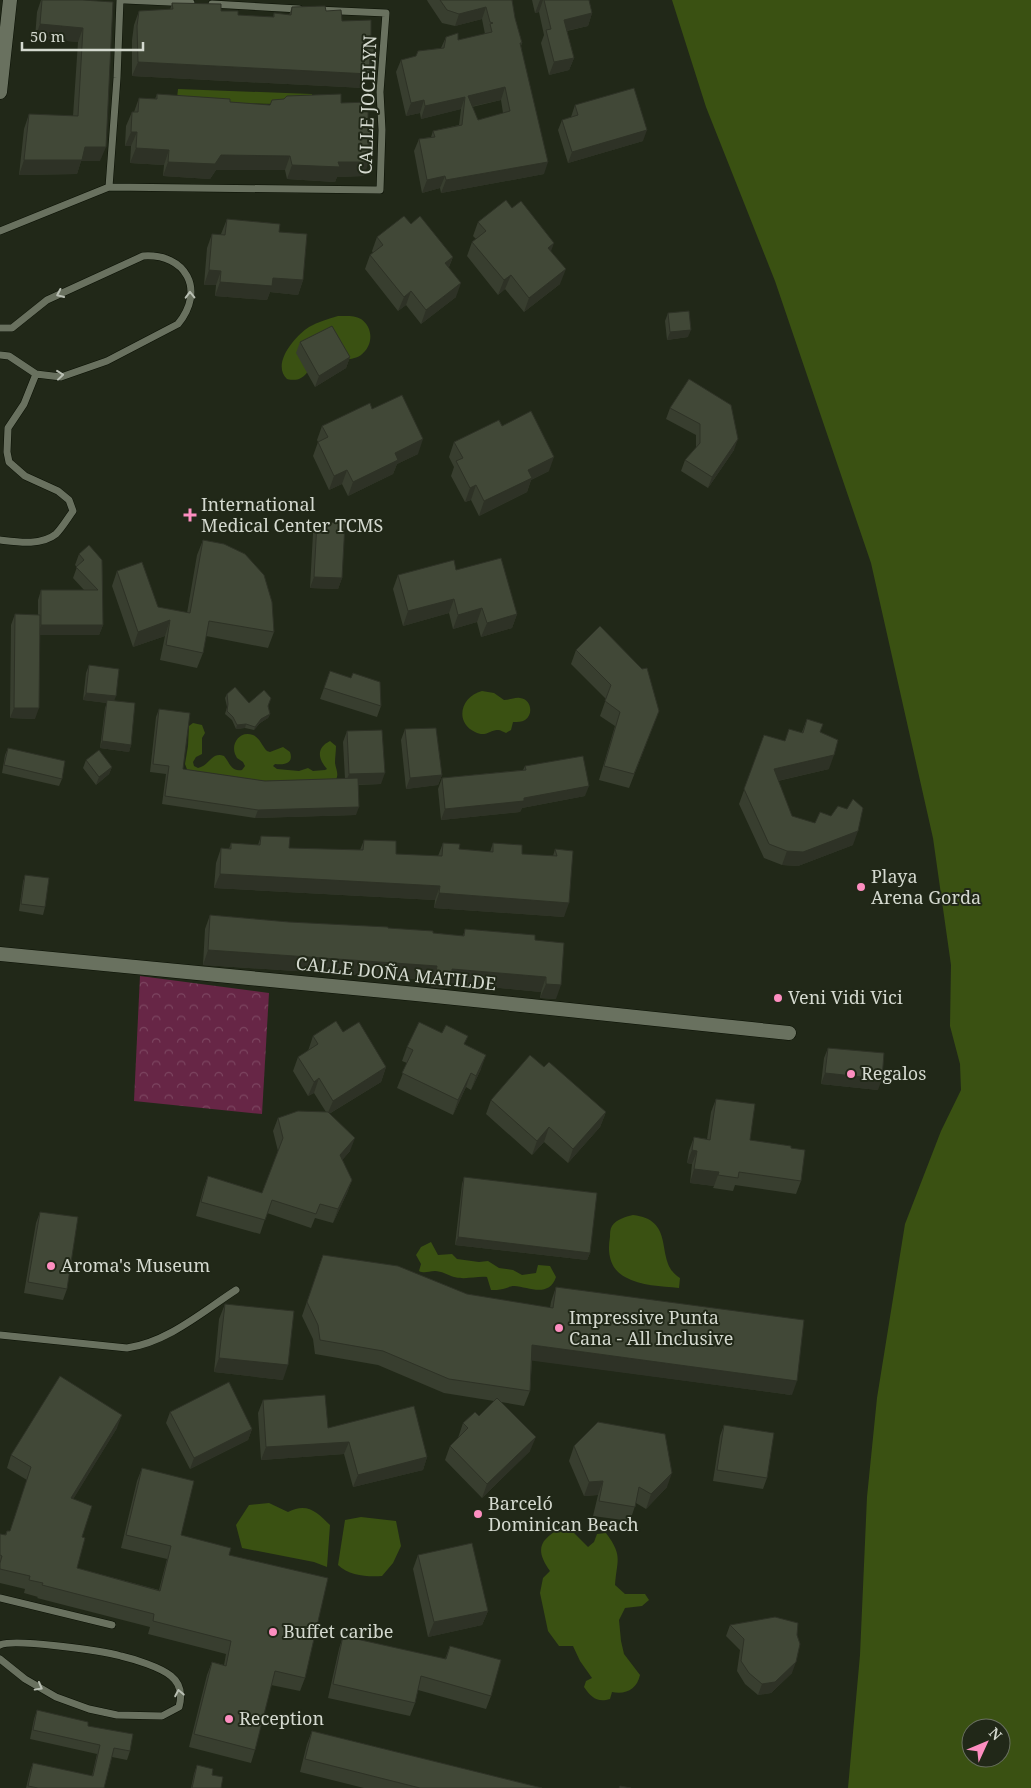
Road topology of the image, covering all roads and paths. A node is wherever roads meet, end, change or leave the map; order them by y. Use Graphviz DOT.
graph roads {
  1 [pos="10,0"];
  2 [pos="120,0"];
  3 [pos="125,0"];
  4 [pos="0,92"];
  5 [pos="109,187"];
  6 [pos="0,231"];
  7 [pos="0,328"];
  8 [pos="0,355"];
  9 [pos="36,374"];
  10 [pos="0,540"];
  11 [pos="0,954"];
  12 [pos="789,1033"];
  13 [pos="236,1290"];
  14 [pos="0,1336"];
  15 [pos="0,1598"];
  16 [pos="112,1625"];
  17 [pos="0,1645"];
  18 [pos="0,1659"];
  1 -- 4 [label="street"];
  2 -- 5 [label="lane"];
  3 -- 5 [label="lane, CALLE JOCELYN"];
  5 -- 6 [label="lane, CALLE JOCELYN"];
  9 -- 7 [label="lane, one-way"];
  8 -- 9 [label="lane"];
  9 -- 10 [label="lane"];
  11 -- 12 [label="street, CALLE DOÑA MATILDE"];
  13 -- 14 [label="lane"];
  15 -- 16 [label="lane"];
  18 -- 17 [label="lane, one-way"];
}
